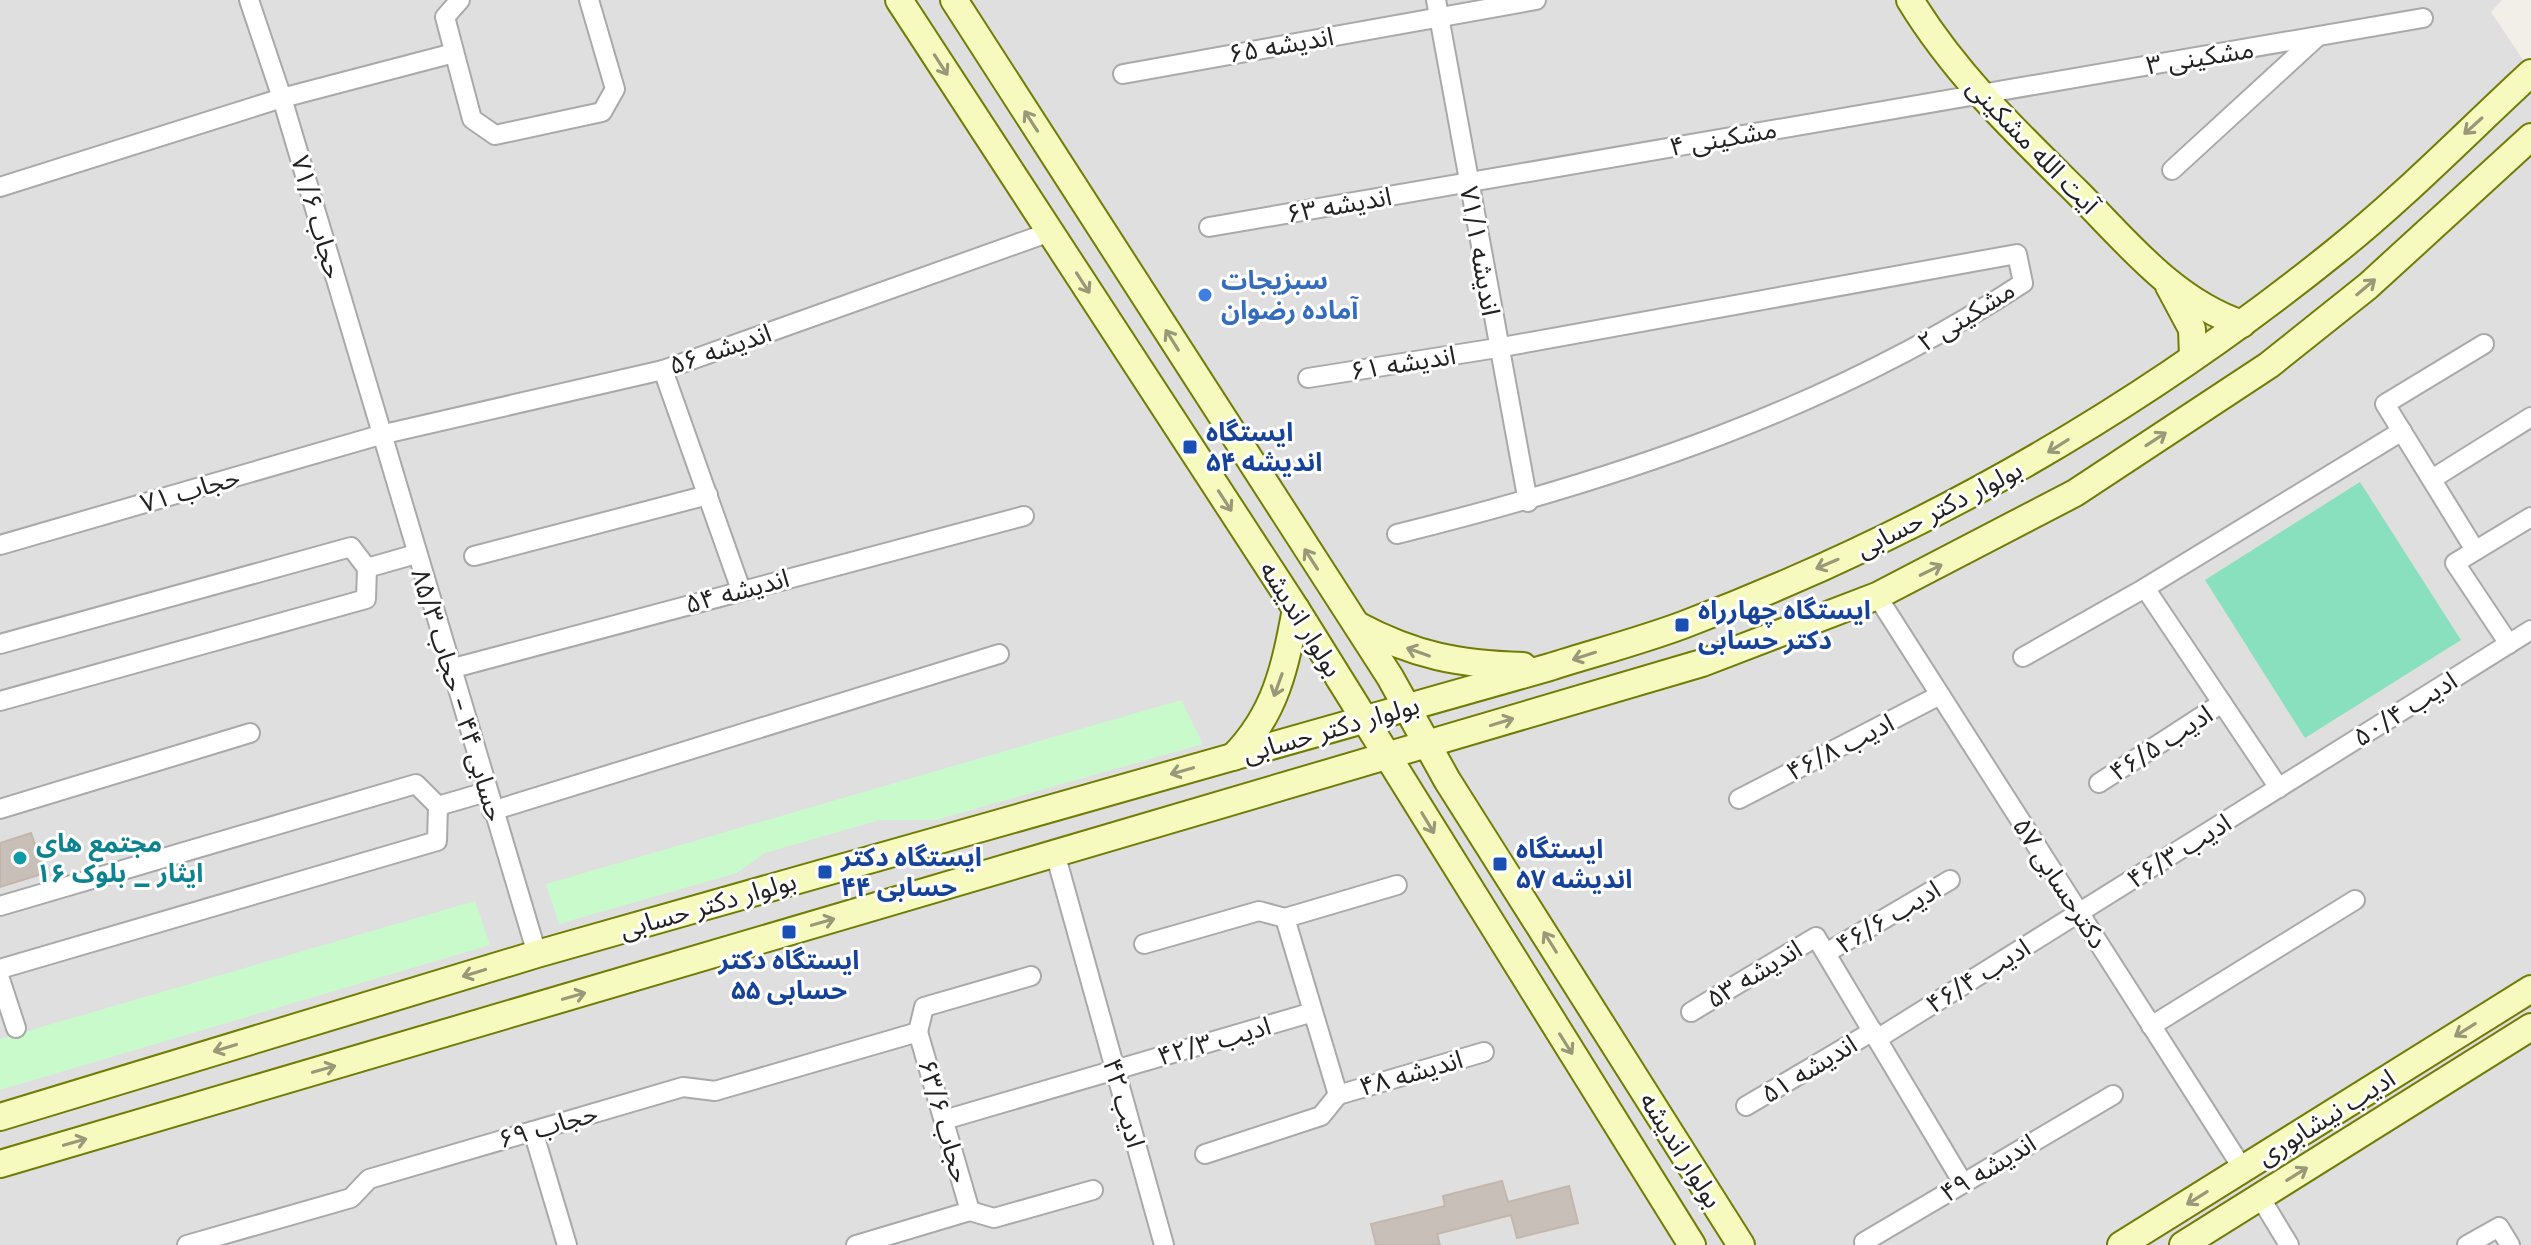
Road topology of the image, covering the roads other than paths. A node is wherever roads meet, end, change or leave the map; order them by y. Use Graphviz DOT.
graph roads {
  1 [pos="249,0"];
  2 [pos="460,0"];
  3 [pos="589,0"];
  4 [pos="899,0"];
  5 [pos="954,0"];
  6 [pos="1536,0"];
  7 [pos="1910,0"];
  8 [pos="1437,8"];
  9 [pos="2423,18"];
  10 [pos="2316,38"];
  11 [pos="454,53"];
  12 [pos="2531,73"];
  13 [pos="1123,74"];
  14 [pos="1977,93"];
  15 [pos="282,98"];
  16 [pos="2531,137"];
  17 [pos="2172,170"];
  18 [pos="1469,183"];
  19 [pos="0,187"];
  20 [pos="1209,227"];
  21 [pos="1050,232"];
  22 [pos="2167,282"];
  23 [pos="2242,324"];
  24 [pos="2484,344"];
  25 [pos="1497,348"];
  26 [pos="2193,356"];
  27 [pos="663,370"];
  28 [pos="1308,378"];
  29 [pos="2531,417"];
  30 [pos="2402,431"];
  31 [pos="380,435"];
  32 [pos="2432,479"];
  33 [pos="708,495"];
  34 [pos="1528,502"];
  35 [pos="1024,516"];
  36 [pos="2531,517"];
  37 [pos="1397,534"];
  38 [pos="0,545"];
  39 [pos="2475,550"];
  40 [pos="416,554"];
  41 [pos="474,556"];
  42 [pos="367,568"];
  43 [pos="2145,588"];
  44 [pos="741,590"];
  45 [pos="1877,596"];
  46 [pos="1296,609"];
  47 [pos="1355,624"];
  48 [pos="2531,630"];
  49 [pos="0,644"];
  50 [pos="2509,644"];
  51 [pos="999,654"];
  52 [pos="2023,657"];
  53 [pos="1550,667"];
  54 [pos="450,669"];
  55 [pos="1940,695"];
  56 [pos="0,701"];
  57 [pos="2222,703"];
  58 [pos="1407,707"];
  59 [pos="1365,720"];
  60 [pos="250,733"];
  61 [pos="1428,745"];
  62 [pos="1389,756"];
  63 [pos="1233,757"];
  64 [pos="2099,783"];
  65 [pos="2279,788"];
  66 [pos="486,792"];
  67 [pos="1739,799"];
  68 [pos="438,806"];
  69 [pos="0,809"];
  70 [pos="492,811"];
  71 [pos="1055,853"];
  72 [pos="1950,880"];
  73 [pos="1397,885"];
  74 [pos="2355,900"];
  75 [pos="0,906"];
  76 [pos="2079,913"];
  77 [pos="1285,918"];
  78 [pos="1144,944"];
  79 [pos="1821,945"];
  80 [pos="537,954"];
  81 [pos="0,969"];
  82 [pos="1031,976"];
  83 [pos="0,979"];
  84 [pos="2531,989"];
  85 [pos="1313,1012"];
  86 [pos="1691,1012"];
  87 [pos="2151,1026"];
  88 [pos="2531,1027"];
  89 [pos="16,1028"];
  90 [pos="918,1032"];
  91 [pos="1875,1035"];
  92 [pos="1484,1052"];
  93 [pos="1115,1070"];
  94 [pos="1338,1095"];
  95 [pos="2113,1095"];
  96 [pos="1746,1106"];
  97 [pos="0,1117"];
  98 [pos="944,1120"];
  99 [pos="533,1131"];
  100 [pos="1205,1154"];
  101 [pos="0,1164"];
  102 [pos="2243,1169"];
  103 [pos="1963,1183"];
  104 [pos="1093,1190"];
  105 [pos="2260,1197"];
  106 [pos="970,1211"];
  107 [pos="1864,1242"];
  108 [pos="187,1245"];
  109 [pos="567,1245"];
  110 [pos="856,1245"];
  111 [pos="1164,1245"];
  112 [pos="1692,1245"];
  113 [pos="1741,1245"];
  114 [pos="2121,1245"];
  115 [pos="2183,1245"];
  116 [pos="2289,1245"];
  117 [pos="2467,1245"];
  118 [pos="2510,1245"];
  1 -- 15 [label="street, حجاب ۷۱/۶"];
  2 -- 11 [label="street"];
  3 -- 11 [label="street"];
  4 -- 21 [label="main road, بولوار اندیشه, one-way"];
  47 -- 5 [label="main road, بولوار اندیشه, one-way"];
  6 -- 8 [label="street, اندیشه ۶۵"];
  7 -- 14 [label="main road, آیت الله مشکینی"];
  8 -- 13 [label="street, اندیشه ۶۵"];
  8 -- 18 [label="street, اندیشه ۷۱/۱"];
  9 -- 10 [label="street, مشکینی ۳"];
  10 -- 14 [label="street, مشکینی ۳"];
  10 -- 17 [label="street"];
  11 -- 15 [label="street"];
  12 -- 23 [label="main road, بولوار دکتر حسابی, one-way"];
  14 -- 18 [label="street, مشکینی ۴"];
  14 -- 22 [label="main road, آیت الله مشکینی"];
  15 -- 19 [label="street"];
  15 -- 31 [label="street, حجاب ۷۱/۶"];
  45 -- 16 [label="main road, بولوار دکتر حسابی, one-way"];
  18 -- 20 [label="street, اندیشه ۶۳"];
  18 -- 25 [label="street, اندیشه ۷۱/۱"];
  21 -- 27 [label="street, اندیشه ۵۶"];
  21 -- 46 [label="main road, بولوار اندیشه, one-way"];
  22 -- 23 [label="main road"];
  22 -- 26 [label="main road"];
  23 -- 26 [label="main road, بولوار دکتر حسابی"];
  24 -- 30 [label="street"];
  25 -- 28 [label="street, اندیشه ۶۱"];
  25 -- 34 [label="street, اندیشه ۷۱/۱"];
  25 -- 34 [label="street, مشکینی ۲"];
  26 -- 53 [label="main road, بولوار دکتر حسابی, one-way"];
  27 -- 31 [label="street, اندیشه ۵۶"];
  27 -- 33 [label="street"];
  29 -- 32 [label="street"];
  30 -- 32 [label="street"];
  30 -- 43 [label="street"];
  31 -- 38 [label="street, حجاب ۷۱"];
  31 -- 40 [label="street, حسابی ۴۴ - حجاب ۸۵/۳"];
  32 -- 39 [label="street"];
  33 -- 41 [label="street"];
  33 -- 44 [label="street"];
  34 -- 37 [label="street"];
  35 -- 44 [label="street, اندیشه ۵۴"];
  36 -- 39 [label="street"];
  39 -- 50 [label="street"];
  40 -- 42 [label="street"];
  40 -- 54 [label="street, حسابی ۴۴ - حجاب ۸۵/۳"];
  42 -- 49 [label="street"];
  42 -- 56 [label="street"];
  43 -- 52 [label="street"];
  43 -- 57 [label="street"];
  44 -- 54 [label="street, اندیشه ۵۴"];
  45 -- 55 [label="street, دکترحسابی ۵۷"];
  61 -- 45 [label="main road, بولوار دکتر حسابی, one-way"];
  46 -- 59 [label="main road, بولوار اندیشه"];
  46 -- 63 [label="main road, one-way"];
  53 -- 47 [label="main road, one-way"];
  47 -- 58 [label="main road, بولوار اندیشه"];
  48 -- 50 [label="street, ادیب ۵۰/۴"];
  50 -- 65 [label="street, ادیب ۵۰/۴"];
  51 -- 70 [label="street"];
  53 -- 58 [label="main road, بولوار دکتر حسابی"];
  54 -- 66 [label="street, حسابی ۴۴ - حجاب ۸۵/۳"];
  55 -- 67 [label="street, ادیب ۴۶/۸"];
  55 -- 76 [label="street, دکترحسابی ۵۷"];
  57 -- 64 [label="street, ادیب ۴۶/۵"];
  57 -- 65 [label="street"];
  58 -- 59 [label="main road, بولوار دکتر حسابی"];
  58 -- 61 [label="main road, بولوار اندیشه"];
  59 -- 62 [label="main road, بولوار اندیشه"];
  59 -- 63 [label="main road, بولوار دکتر حسابی"];
  60 -- 69 [label="street"];
  61 -- 62 [label="main road, بولوار دکتر حسابی"];
  113 -- 61 [label="main road, بولوار اندیشه, one-way"];
  62 -- 71 [label="main road, بولوار دکتر حسابی"];
  62 -- 112 [label="main road, بولوار اندیشه, one-way"];
  63 -- 80 [label="main road, بولوار دکتر حسابی, one-way"];
  65 -- 76 [label="street, ادیب ۴۶/۳"];
  66 -- 68 [label="street"];
  66 -- 70 [label="street, حسابی ۴۴ - حجاب ۸۵/۳"];
  68 -- 75 [label="street"];
  68 -- 81 [label="street"];
  70 -- 80 [label="street, حسابی ۴۴ - حجاب ۸۵/۳"];
  71 -- 93 [label="street, ادیب ۴۲"];
  101 -- 71 [label="main road, بولوار دکتر حسابی, one-way"];
  72 -- 79 [label="street, ادیب ۴۶/۶"];
  73 -- 77 [label="street"];
  74 -- 87 [label="street"];
  76 -- 87 [label="street, دکترحسابی ۵۷"];
  76 -- 91 [label="street, ادیب ۴۶/۴"];
  77 -- 78 [label="street"];
  77 -- 85 [label="street"];
  79 -- 86 [label="street, اندیشه ۵۳"];
  79 -- 91 [label="street"];
  80 -- 97 [label="main road, بولوار دکتر حسابی, one-way"];
  82 -- 90 [label="street"];
  83 -- 89 [label="street"];
  84 -- 102 [label="main road, ادیب نیشابوری, one-way"];
  85 -- 93 [label="street, ادیب ۴۲/۳"];
  85 -- 94 [label="street"];
  87 -- 102 [label="street, دکترحسابی ۵۷"];
  105 -- 88 [label="main road, ادیب نیشابوری, one-way"];
  90 -- 98 [label="street, حجاب ۶۳/۶"];
  90 -- 99 [label="street, حجاب ۶۹"];
  91 -- 96 [label="street, اندیشه ۵۱"];
  91 -- 103 [label="street"];
  92 -- 94 [label="street, اندیشه ۴۸"];
  93 -- 98 [label="street, ادیب ۴۲/۳"];
  93 -- 111 [label="street, ادیب ۴۲"];
  94 -- 100 [label="street"];
  95 -- 103 [label="street, اندیشه ۴۹"];
  98 -- 106 [label="street, حجاب ۶۳/۶"];
  99 -- 108 [label="street, حجاب ۶۹"];
  99 -- 109 [label="street"];
  102 -- 114 [label="main road, ادیب نیشابوری, one-way"];
  103 -- 107 [label="street, اندیشه ۴۹"];
  104 -- 106 [label="street"];
  105 -- 115 [label="main road, ادیب نیشابوری"];
  105 -- 116 [label="street"];
  106 -- 110 [label="street"];
  117 -- 118 [label="street"];
}
